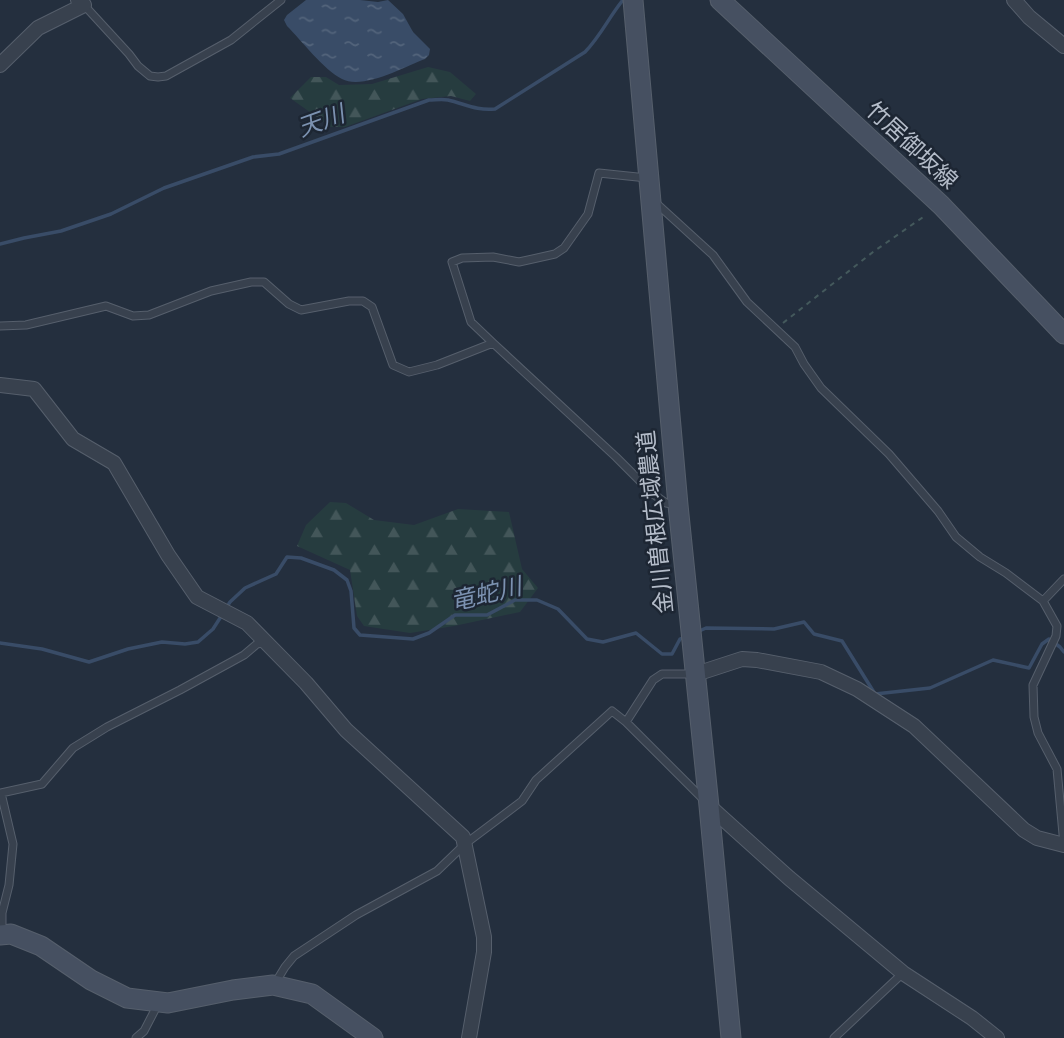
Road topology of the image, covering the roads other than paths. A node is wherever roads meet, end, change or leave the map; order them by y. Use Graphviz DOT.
graph roads {
  1 [pos="281,0"];
  2 [pos="720,0"];
  3 [pos="1014,0"];
  4 [pos="633,1"];
  5 [pos="81,3"];
  6 [pos="1064,46"];
  7 [pos="0,65"];
  8 [pos="648,187"];
  9 [pos="0,326"];
  10 [pos="1064,334"];
  11 [pos="493,343"];
  12 [pos="0,385"];
  13 [pos="678,505"];
  14 [pos="1064,579"];
  15 [pos="1044,601"];
  16 [pos="267,642"];
  17 [pos="696,674"];
  18 [pos="626,722"];
  19 [pos="709,806"];
  20 [pos="465,844"];
  21 [pos="1064,845"];
  22 [pos="1,934"];
  23 [pos="903,973"];
  24 [pos="273,985"];
  25 [pos="159,1002"];
  26 [pos="135,1038"];
  27 [pos="373,1038"];
  28 [pos="469,1038"];
  29 [pos="731,1038"];
  30 [pos="834,1038"];
  31 [pos="997,1038"];
  1 -- 5 [label="lane"];
  2 -- 10 [label="street, 竹居御坂線"];
  3 -- 6 [label="street"];
  4 -- 8 [label="street, 金川曽根広域農道"];
  5 -- 7 [label="street"];
  8 -- 11 [label="lane"];
  8 -- 13 [label="street, 金川曽根広域農道"];
  8 -- 15 [label="lane"];
  9 -- 11 [label="lane"];
  11 -- 13 [label="lane"];
  12 -- 16 [label="street"];
  13 -- 17 [label="street, 金川曽根広域農道"];
  14 -- 15 [label="lane"];
  15 -- 21 [label="lane"];
  16 -- 20 [label="street"];
  16 -- 22 [label="lane"];
  17 -- 18 [label="lane"];
  17 -- 19 [label="street, 金川曽根広域農道"];
  17 -- 21 [label="street"];
  18 -- 19 [label="lane"];
  18 -- 20 [label="lane"];
  19 -- 23 [label="street"];
  19 -- 29 [label="street, 金川曽根広域農道"];
  20 -- 24 [label="lane"];
  20 -- 28 [label="street"];
  22 -- 25 [label="street"];
  23 -- 30 [label="lane"];
  23 -- 31 [label="street"];
  24 -- 25 [label="street"];
  24 -- 27 [label="street"];
  25 -- 26 [label="lane"];
}
